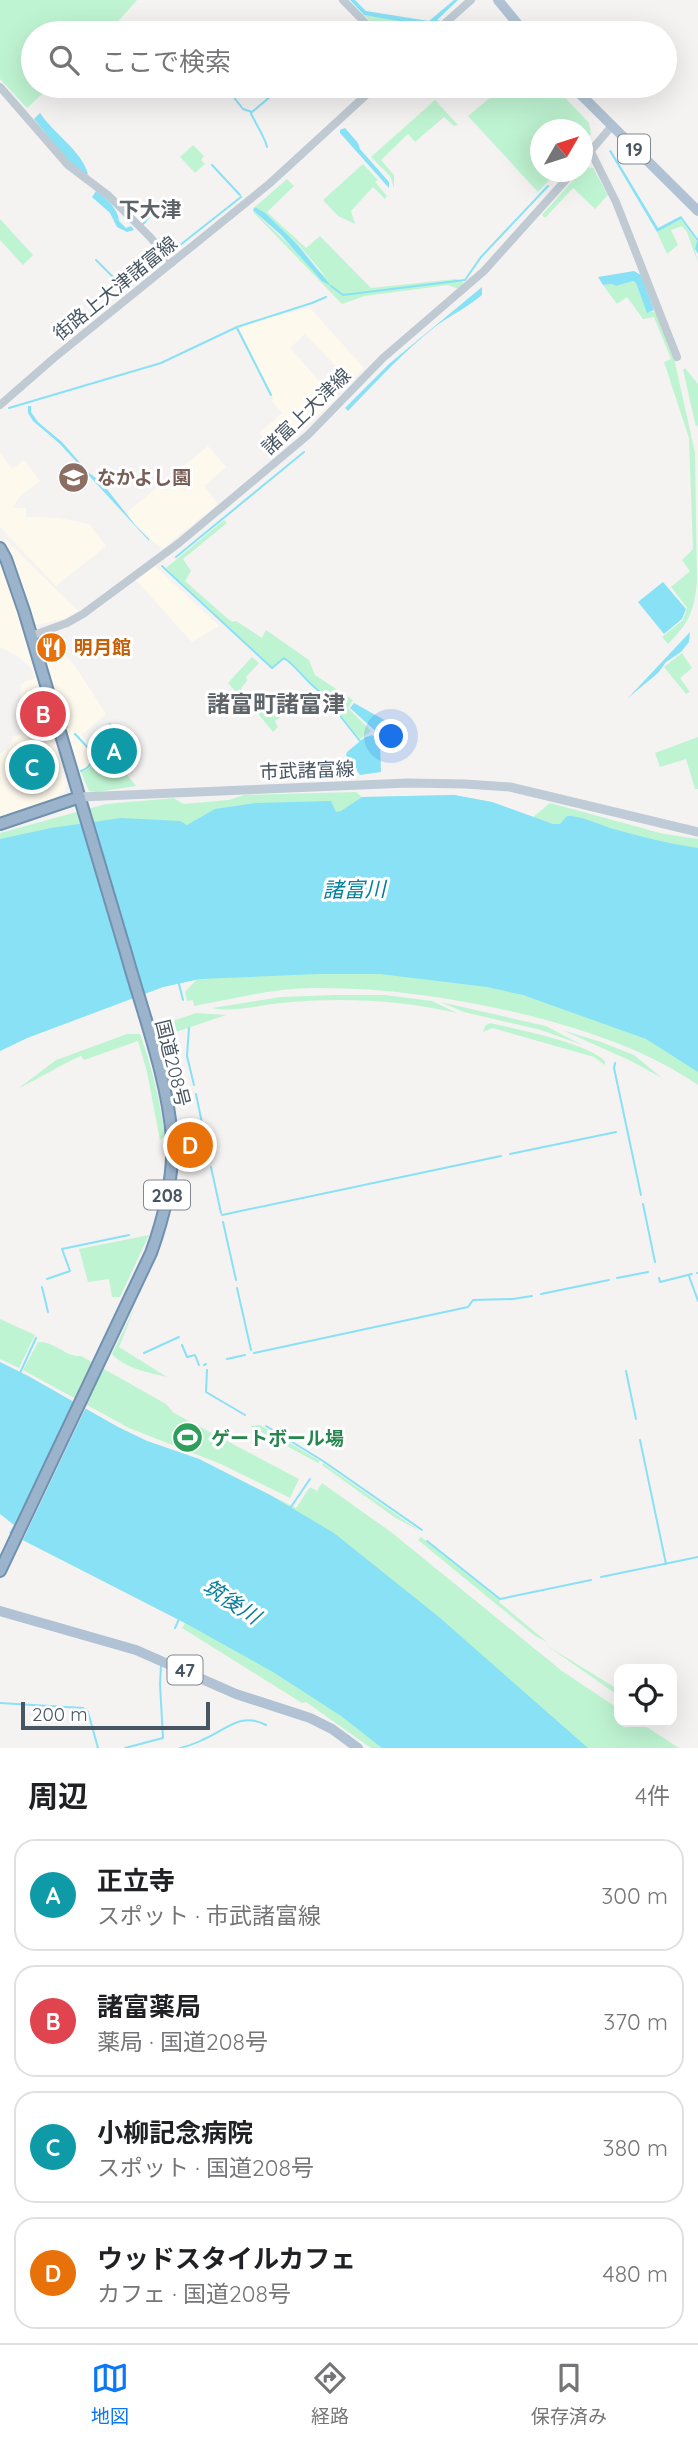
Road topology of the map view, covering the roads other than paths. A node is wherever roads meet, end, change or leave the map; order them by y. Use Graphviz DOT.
graph roads {
  1 [pos="343,0"];
  2 [pos="471,0"];
  3 [pos="498,0"];
  4 [pos="363,21"];
  5 [pos="448,21"];
  6 [pos="515,21"];
  7 [pos="0,87"];
  8 [pos="363,98"];
  9 [pos="583,98"];
  10 [pos="611,127"];
  11 [pos="593,150"];
  12 [pos="593,156"];
  13 [pos="564,182"];
  14 [pos="698,211"];
  15 [pos="172,263"];
  16 [pos="677,357"];
  17 [pos="0,405"];
  18 [pos="0,548"];
  19 [pos="31,636"];
  20 [pos="81,800"];
  21 [pos="0,824"];
  22 [pos="698,832"];
  23 [pos="0,1571"];
  24 [pos="0,1611"];
  25 [pos="358,1748"];
  1 -- 4 [label="street"];
  2 -- 5 [label="street"];
  3 -- 6 [label="main road"];
  7 -- 15 [label="street"];
  8 -- 15 [label="street, 街路上大津諸富線"];
  9 -- 10 [label="main road, 19"];
  10 -- 11 [label="street"];
  10 -- 14 [label="main road, 19"];
  12 -- 16 [label="street"];
  13 -- 19 [label="street, 諸富上大津線"];
  15 -- 17 [label="street, 街路上大津諸富線"];
  18 -- 19 [label="highway, 国道208号 / 208"];
  19 -- 20 [label="highway, 国道208号 / 208"];
  20 -- 21 [label="highway"];
  20 -- 22 [label="main road, 市武諸富線"];
  20 -- 23 [label="highway, 国道208号 / 208"];
  24 -- 25 [label="main road, 47"];
}
